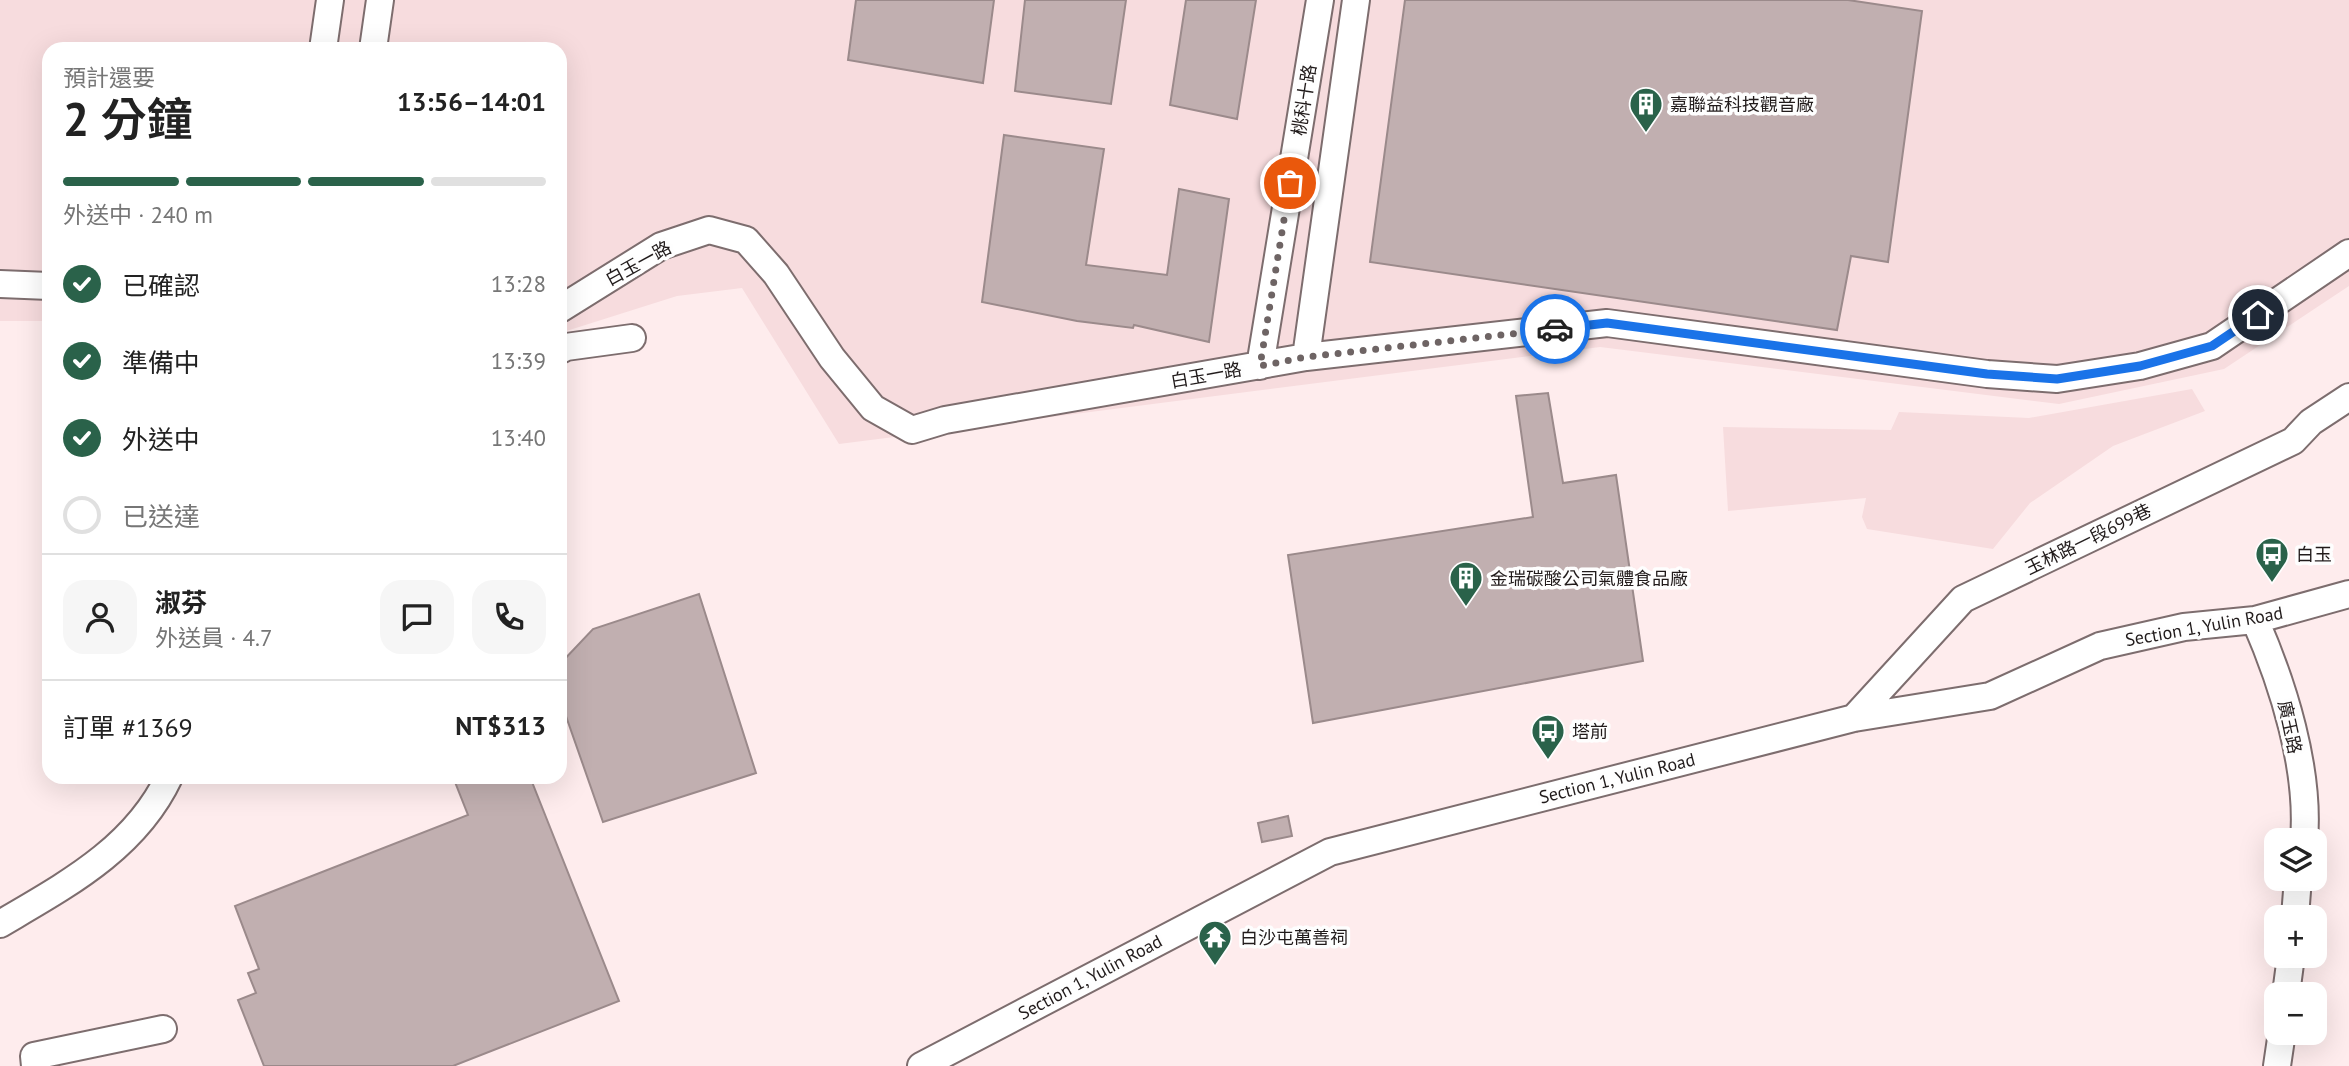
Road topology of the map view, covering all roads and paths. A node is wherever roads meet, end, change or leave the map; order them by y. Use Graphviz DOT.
graph roads {
  1 [pos="330,0"];
  2 [pos="380,0"];
  3 [pos="1320,0"];
  4 [pos="1356,0"];
  5 [pos="324,42"];
  6 [pos="374,42"];
  7 [pos="2349,253"];
  8 [pos="0,284"];
  9 [pos="42,286"];
  10 [pos="567,305"];
  11 [pos="632,338"];
  12 [pos="567,346"];
  13 [pos="1306,357"];
  14 [pos="1260,366"];
  15 [pos="2349,397"];
  16 [pos="2349,594"];
  17 [pos="2255,620"];
  18 [pos="1854,718"];
  19 [pos="166,784"];
  20 [pos="2303,828"];
  21 [pos="0,923"];
  22 [pos="163,1029"];
  23 [pos="2279,1045"];
  24 [pos="35,1066"];
  25 [pos="921,1066"];
  26 [pos="2277,1066"];
  1 -- 5 [label="street"];
  2 -- 6 [label="street"];
  3 -- 14 [label="street, 桃科十路"];
  4 -- 13 [label="street, 桃科十路"];
  7 -- 13 [label="street, 白玉一路"];
  8 -- 9 [label="street"];
  10 -- 14 [label="street, 白玉一路"];
  11 -- 12 [label="street"];
  13 -- 14 [label="street, 白玉一路"];
  15 -- 18 [label="street, 玉林路一段699巷"];
  16 -- 17 [label="street, Section 1, Yulin Road"];
  17 -- 18 [label="street, Section 1, Yulin Road"];
  17 -- 20 [label="street, 廣玉路"];
  18 -- 25 [label="street, Section 1, Yulin Road"];
  19 -- 21 [label="street"];
  22 -- 24 [label="street"];
  23 -- 26 [label="street"];
}
